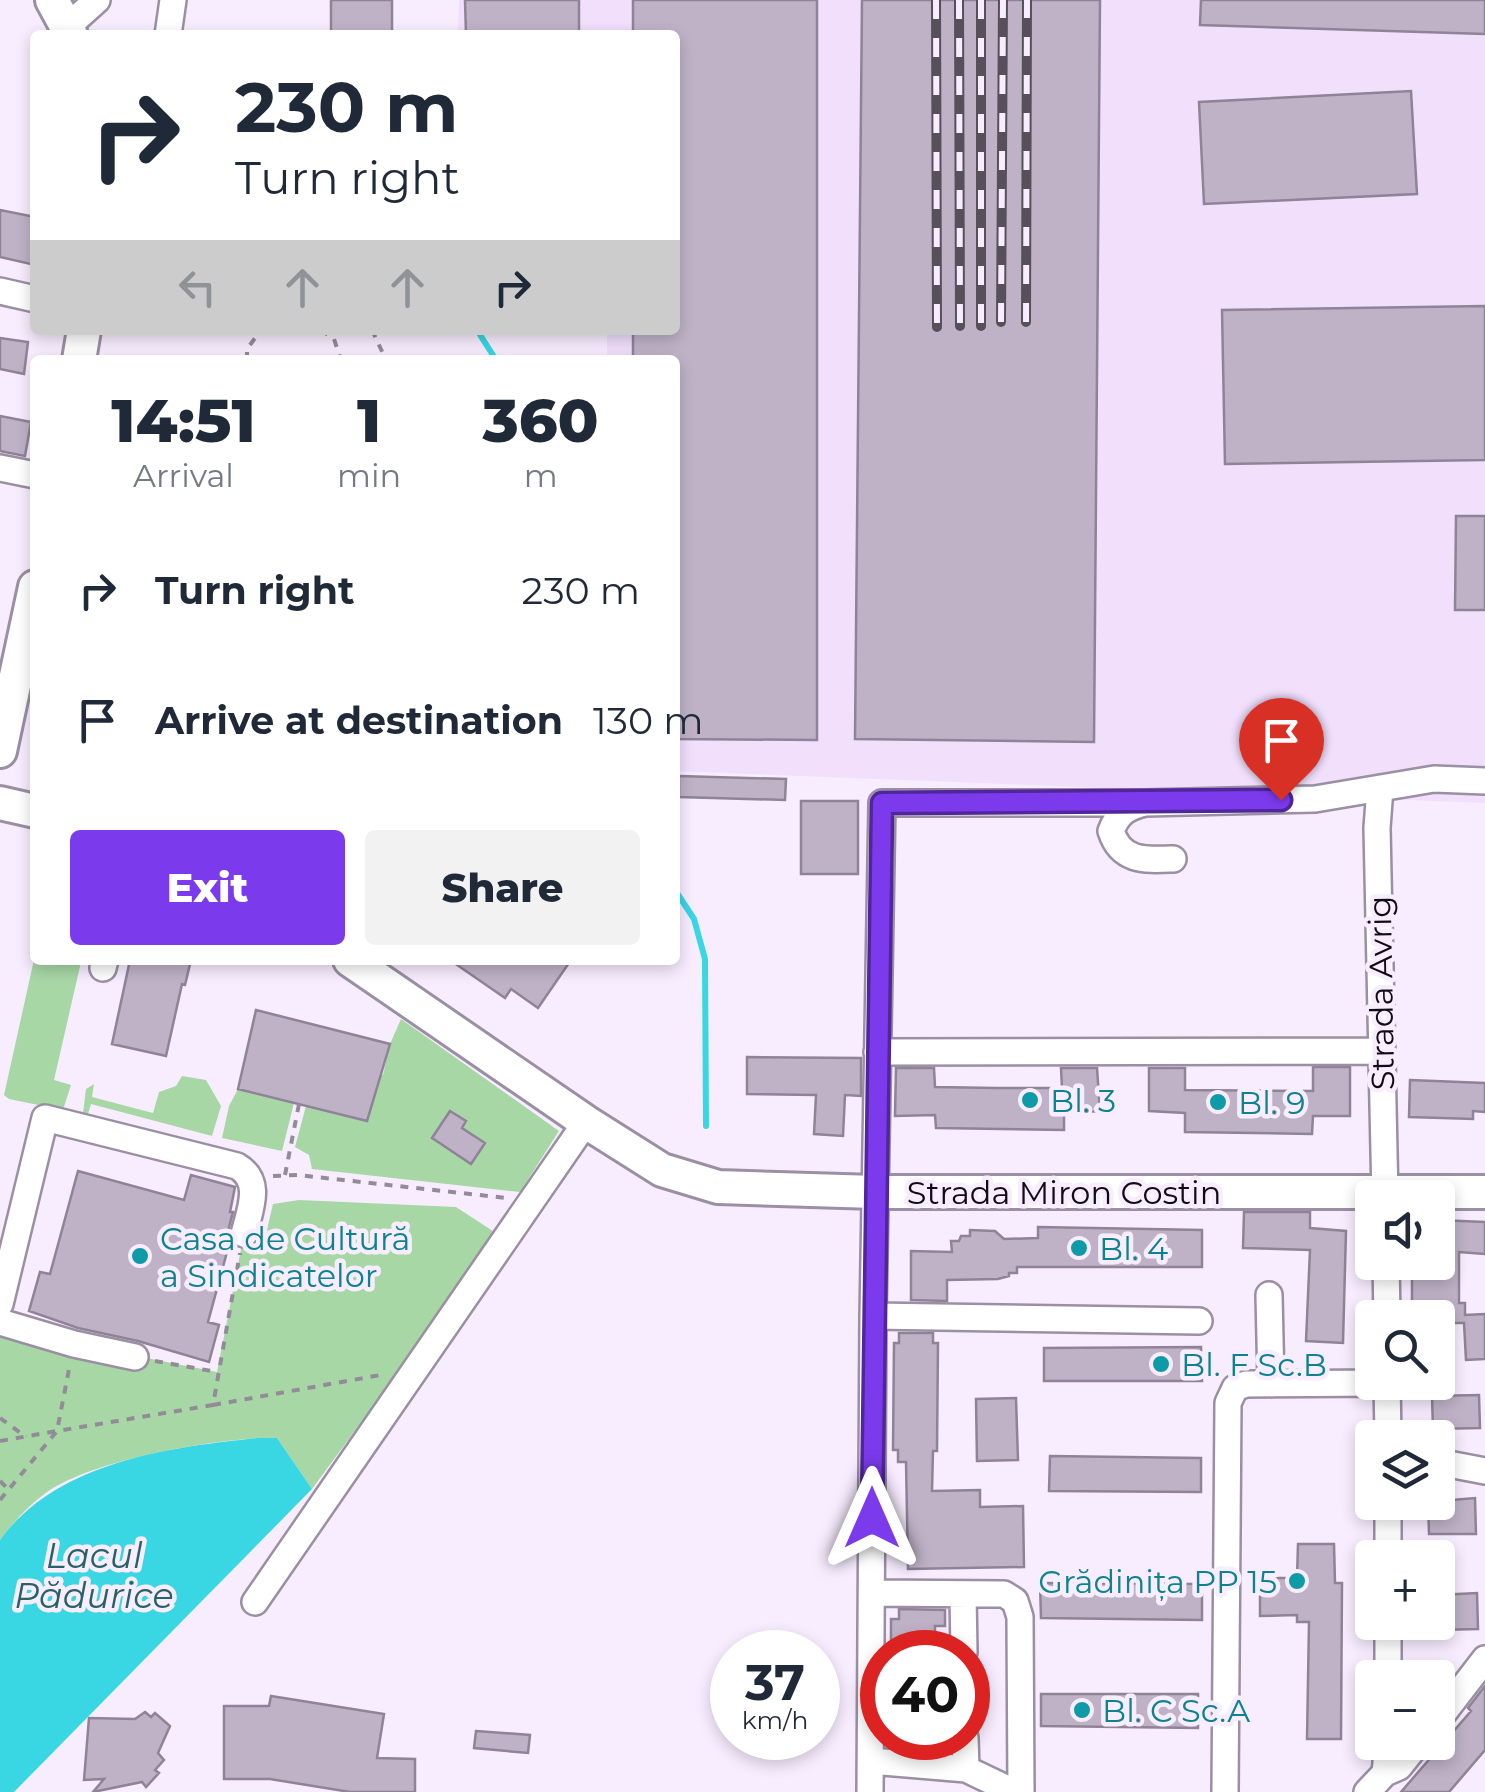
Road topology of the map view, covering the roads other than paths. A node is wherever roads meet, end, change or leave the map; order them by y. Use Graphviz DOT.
graph roads {
  1 [pos="97,0"];
  2 [pos="173,0"];
  3 [pos="63,21"];
  4 [pos="169,30"];
  5 [pos="0,291"];
  6 [pos="30,298"];
  7 [pos="0,468"];
  8 [pos="30,474"];
  9 [pos="30,610"];
  10 [pos="0,751"];
  11 [pos="1485,781"];
  12 [pos="1380,788"];
  13 [pos="0,803"];
  14 [pos="1146,803"];
  15 [pos="30,809"];
  16 [pos="1174,860"];
  17 [pos="357,965"];
  18 [pos="1382,1051"];
  19 [pos="877,1052"];
  20 [pos="586,1122"];
  21 [pos="1385,1180"];
  22 [pos="875,1192"];
  23 [pos="1485,1192"];
  24 [pos="1455,1193"];
  25 [pos="1355,1194"];
  26 [pos="244,1234"];
  27 [pos="1269,1295"];
  28 [pos="0,1304"];
  29 [pos="873,1316"];
  30 [pos="1199,1321"];
  31 [pos="0,1322"];
  32 [pos="135,1357"];
  33 [pos="1355,1383"];
  34 [pos="1271,1384"];
  35 [pos="1455,1466"];
  36 [pos="1485,1472"];
  37 [pos="872,1593"];
  38 [pos="963,1595"];
  39 [pos="255,1602"];
  40 [pos="964,1630"];
  41 [pos="1485,1659"];
  42 [pos="1455,1698"];
  43 [pos="966,1760"];
  44 [pos="1386,1760"];
  45 [pos="1405,1760"];
  46 [pos="870,1761"];
  47 [pos="966,1768"];
  48 [pos="1385,1772"];
  49 [pos="870,1792"];
  50 [pos="1018,1792"];
  51 [pos="1225,1792"];
  52 [pos="1366,1792"];
  1 -- 3 [label="street"];
  2 -- 4 [label="street"];
  5 -- 6 [label="street"];
  7 -- 8 [label="street"];
  9 -- 10 [label="main road"];
  11 -- 12 [label="street"];
  12 -- 14 [label="street"];
  12 -- 18 [label="street, Strada Avrig"];
  13 -- 15 [label="main road"];
  14 -- 16 [label="street"];
  14 -- 19 [label="street"];
  17 -- 20 [label="main road, Strada Miron Costin"];
  18 -- 19 [label="street"];
  18 -- 21 [label="street, Strada Avrig"];
  19 -- 22 [label="street"];
  20 -- 22 [label="main road, Strada Miron Costin"];
  20 -- 39 [label="street"];
  22 -- 25 [label="main road, Strada Miron Costin"];
  22 -- 29 [label="street"];
  23 -- 24 [label="main road, Strada Miron Costin"];
  26 -- 28 [label="street"];
  27 -- 34 [label="street"];
  29 -- 30 [label="street"];
  29 -- 37 [label="street"];
  31 -- 32 [label="street"];
  33 -- 34 [label="street"];
  34 -- 51 [label="street"];
  35 -- 36 [label="street"];
  37 -- 38 [label="street"];
  37 -- 46 [label="street"];
  38 -- 40 [label="street"];
  38 -- 50 [label="street"];
  41 -- 42 [label="street"];
  43 -- 47 [label="street"];
  44 -- 48 [label="street"];
  45 -- 48 [label="street"];
  46 -- 47 [label="street"];
  46 -- 49 [label="street"];
  47 -- 50 [label="street"];
  48 -- 52 [label="street"];
}
